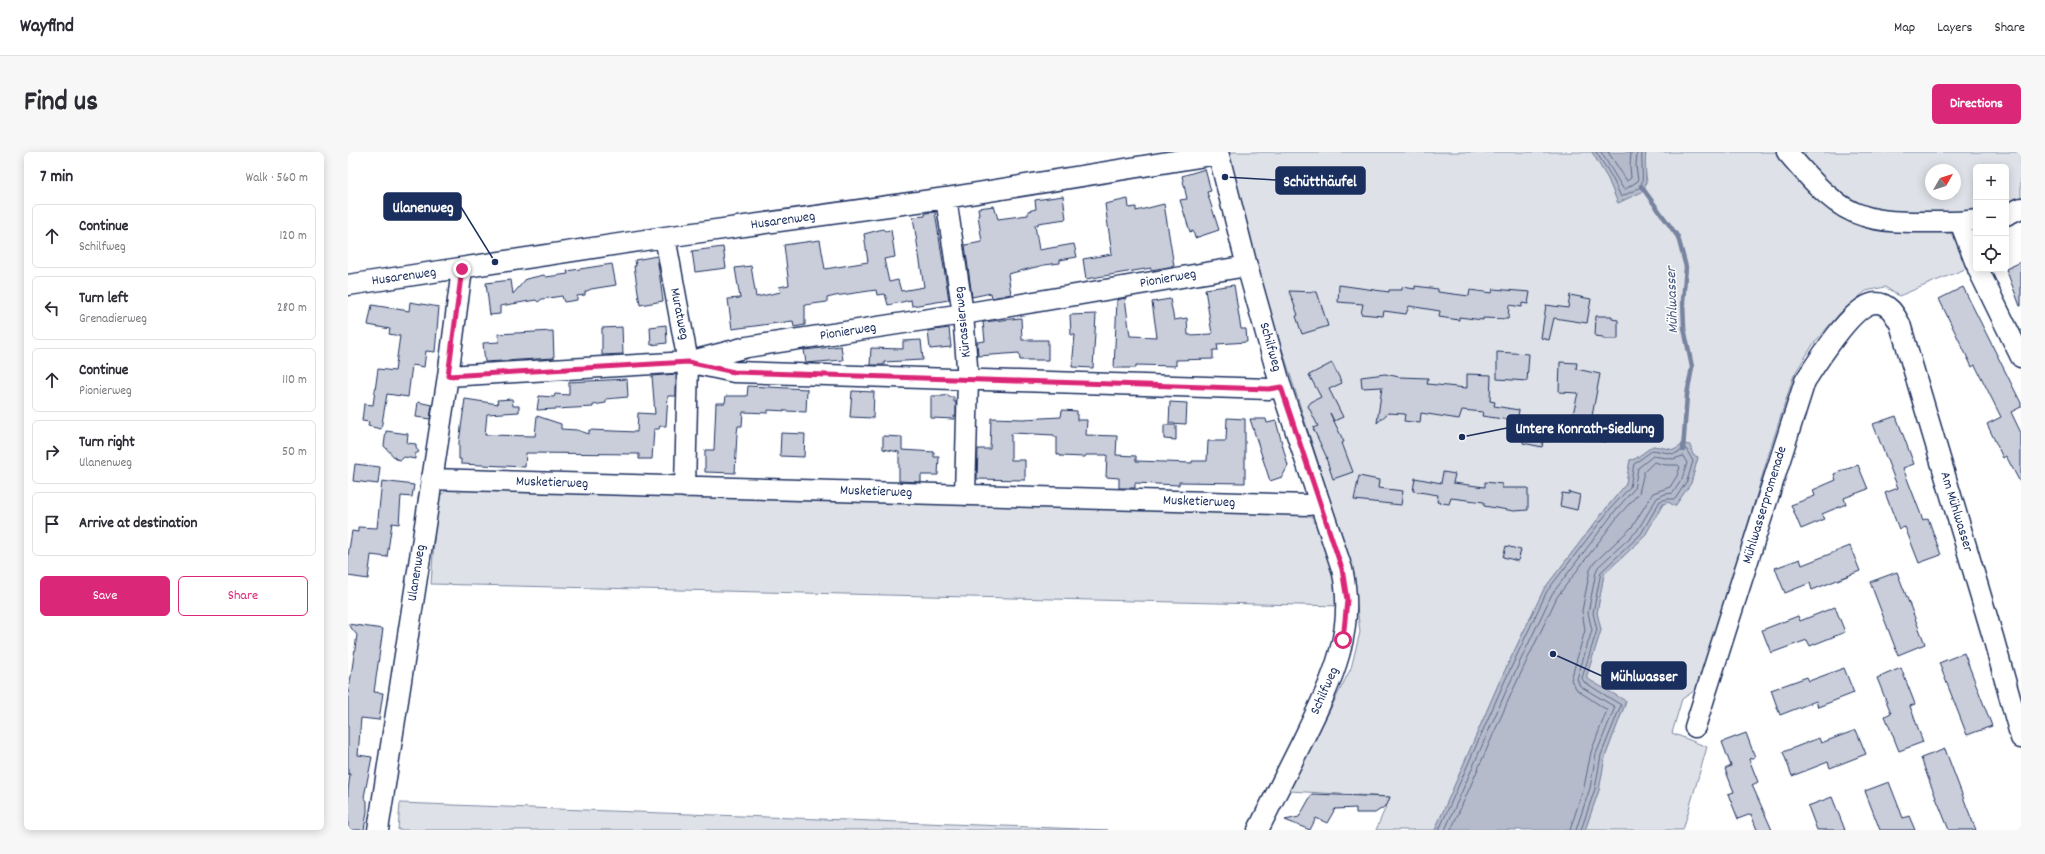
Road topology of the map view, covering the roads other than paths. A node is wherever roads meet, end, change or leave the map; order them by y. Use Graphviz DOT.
graph roads {
  1 [pos="1787,152"];
  2 [pos="1218,153"];
  3 [pos="946,198"];
  4 [pos="2021,208"];
  5 [pos="2009,214"];
  6 [pos="1968,221"];
  7 [pos="665,238"];
  8 [pos="1973,248"];
  9 [pos="1247,266"];
  10 [pos="462,269"];
  11 [pos="1979,272"];
  12 [pos="348,284"];
  13 [pos="1871,304"];
  14 [pos="963,314"];
  15 [pos="2021,357"];
  16 [pos="688,362"];
  17 [pos="448,376"];
  18 [pos="968,379"];
  19 [pos="1281,387"];
  20 [pos="431,479"];
  21 [pos="685,487"];
  22 [pos="965,495"];
  23 [pos="1320,503"];
  24 [pos="1695,727"];
  25 [pos="2021,738"];
  26 [pos="378,830"];
  27 [pos="1258,830"];
  1 -- 6 [label="street"];
  2 -- 3 [label="street, Husarenweg"];
  2 -- 9 [label="street, Schilfweg"];
  3 -- 7 [label="street, Husarenweg"];
  3 -- 14 [label="street, Kürassierweg"];
  4 -- 5 [label="street"];
  6 -- 8 [label="street"];
  7 -- 10 [label="street, Husarenweg"];
  7 -- 16 [label="street, Muratweg"];
  9 -- 14 [label="street, Pionierweg"];
  9 -- 19 [label="street, Schilfweg"];
  10 -- 12 [label="street, Husarenweg"];
  10 -- 17 [label="street, Ulanenweg"];
  11 -- 15 [label="street"];
  13 -- 24 [label="street, Mühlwasserpromenade"];
  13 -- 25 [label="street, Am Mühlwasser"];
  14 -- 16 [label="street, Pionierweg"];
  14 -- 18 [label="street, Kürassierweg"];
  16 -- 17 [label="street, Pionierweg"];
  16 -- 18 [label="street"];
  16 -- 21 [label="street, Muratweg"];
  17 -- 20 [label="street, Ulanenweg"];
  18 -- 19 [label="street"];
  18 -- 22 [label="street, Kürassierweg"];
  19 -- 23 [label="street, Schilfweg"];
  20 -- 21 [label="street, Musketierweg"];
  20 -- 26 [label="street, Ulanenweg"];
  21 -- 22 [label="street, Musketierweg"];
  22 -- 23 [label="street, Musketierweg"];
  23 -- 27 [label="street, Schilfweg"];
}
